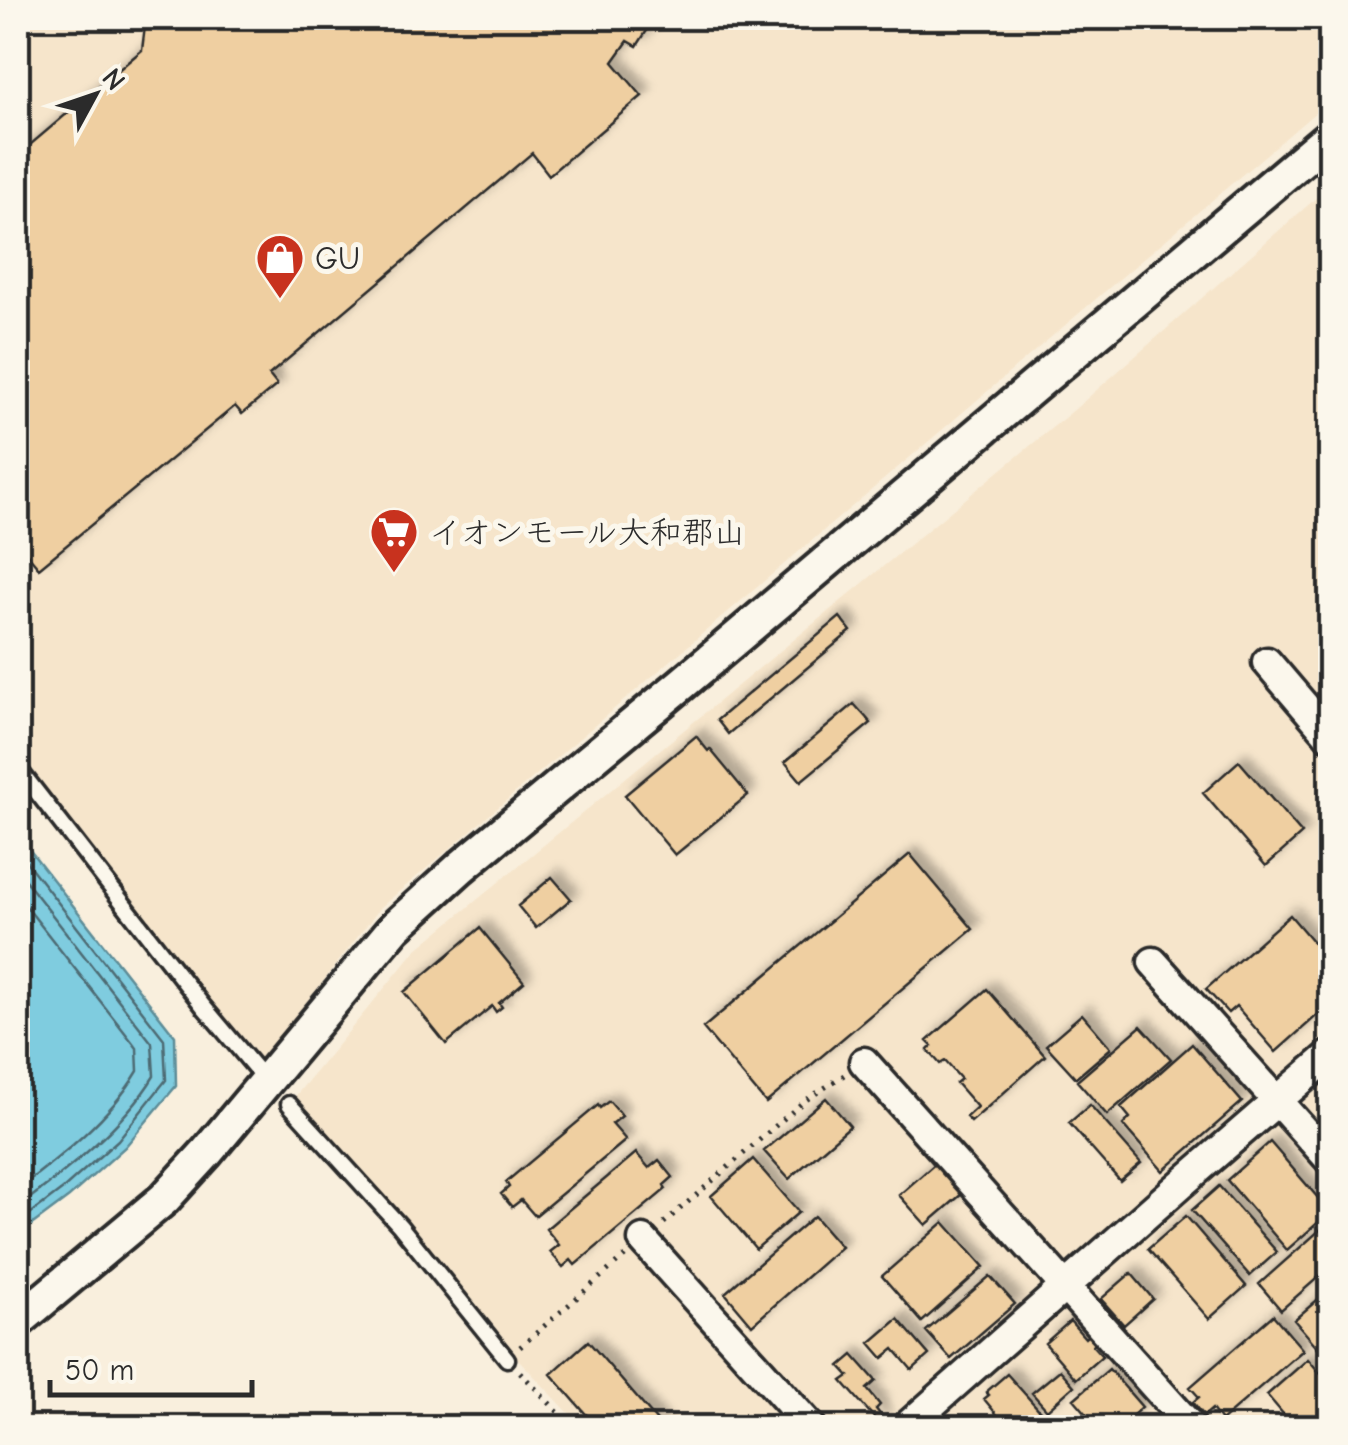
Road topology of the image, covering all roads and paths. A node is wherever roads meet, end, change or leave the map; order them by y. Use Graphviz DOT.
graph roads {
  1 [pos="1330,136"];
  2 [pos="1267,662"];
  3 [pos="1330,736"];
  4 [pos="18,768"];
  5 [pos="1153,962"];
  6 [pos="1330,1055"];
  7 [pos="864,1062"];
  8 [pos="256,1069"];
  9 [pos="1278,1100"];
  10 [pos="289,1104"];
  11 [pos="1330,1160"];
  12 [pos="643,1240"];
  13 [pos="1067,1286"];
  14 [pos="18,1321"];
  15 [pos="507,1358"];
  16 [pos="574,1428"];
  17 [pos="812,1428"];
  18 [pos="905,1428"];
  19 [pos="1192,1428"];
  1 -- 14 [label="street"];
  2 -- 3 [label="street"];
  4 -- 8 [label="lane"];
  5 -- 9 [label="street"];
  6 -- 9 [label="street"];
  7 -- 12 [label="path"];
  7 -- 13 [label="street"];
  9 -- 11 [label="street"];
  9 -- 13 [label="street"];
  10 -- 15 [label="lane"];
  12 -- 15 [label="path"];
  12 -- 17 [label="street"];
  13 -- 18 [label="street"];
  13 -- 19 [label="street"];
  15 -- 16 [label="path"];
}
